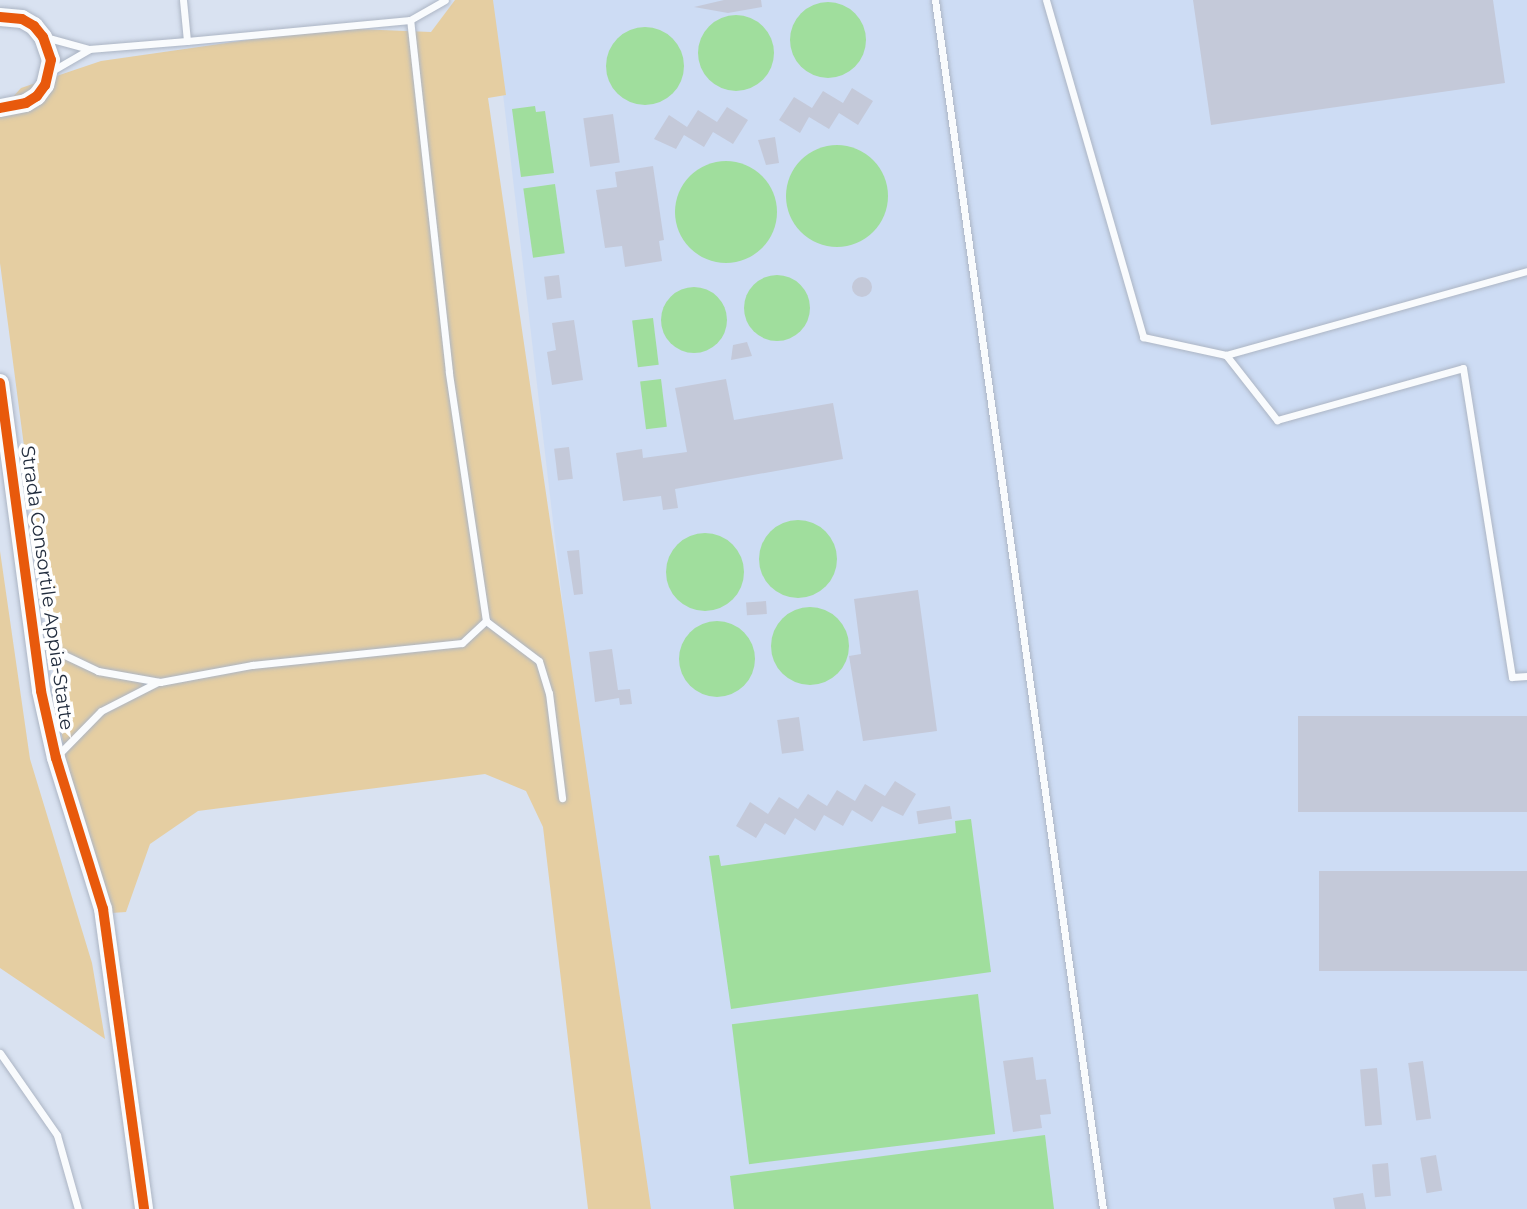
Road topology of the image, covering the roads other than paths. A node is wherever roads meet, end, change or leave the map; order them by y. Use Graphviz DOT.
graph roads {
  1 [pos="183,0"];
  2 [pos="446,0"];
  3 [pos="935,0"];
  4 [pos="1046,0"];
  5 [pos="0,17"];
  6 [pos="410,20"];
  7 [pos="43,37"];
  8 [pos="187,41"];
  9 [pos="89,50"];
  10 [pos="50,72"];
  11 [pos="0,108"];
  12 [pos="1527,271"];
  13 [pos="1226,355"];
  14 [pos="0,383"];
  15 [pos="485,621"];
  16 [pos="33,640"];
  17 [pos="1527,676"];
  18 [pos="160,682"];
  19 [pos="56,758"];
  20 [pos="562,798"];
  21 [pos="0,1053"];
  22 [pos="78,1209"];
  23 [pos="144,1209"];
  24 [pos="1103,1209"];
  1 -- 8 [label="lane"];
  2 -- 6 [label="lane"];
  3 -- 24 [label="lane"];
  4 -- 13 [label="lane"];
  5 -- 7 [label="street"];
  6 -- 8 [label="lane"];
  6 -- 15 [label="lane"];
  7 -- 9 [label="lane"];
  7 -- 10 [label="street"];
  8 -- 9 [label="lane"];
  9 -- 10 [label="lane"];
  10 -- 11 [label="street"];
  12 -- 13 [label="lane"];
  13 -- 17 [label="lane"];
  14 -- 16 [label="street, Strada Consortile Appia-Statte"];
  15 -- 18 [label="lane"];
  15 -- 20 [label="lane"];
  16 -- 18 [label="lane"];
  16 -- 19 [label="street, Strada Consortile Appia-Statte"];
  18 -- 19 [label="lane"];
  19 -- 23 [label="street, Strada Consortile Appia-Statte"];
  21 -- 22 [label="lane"];
}
